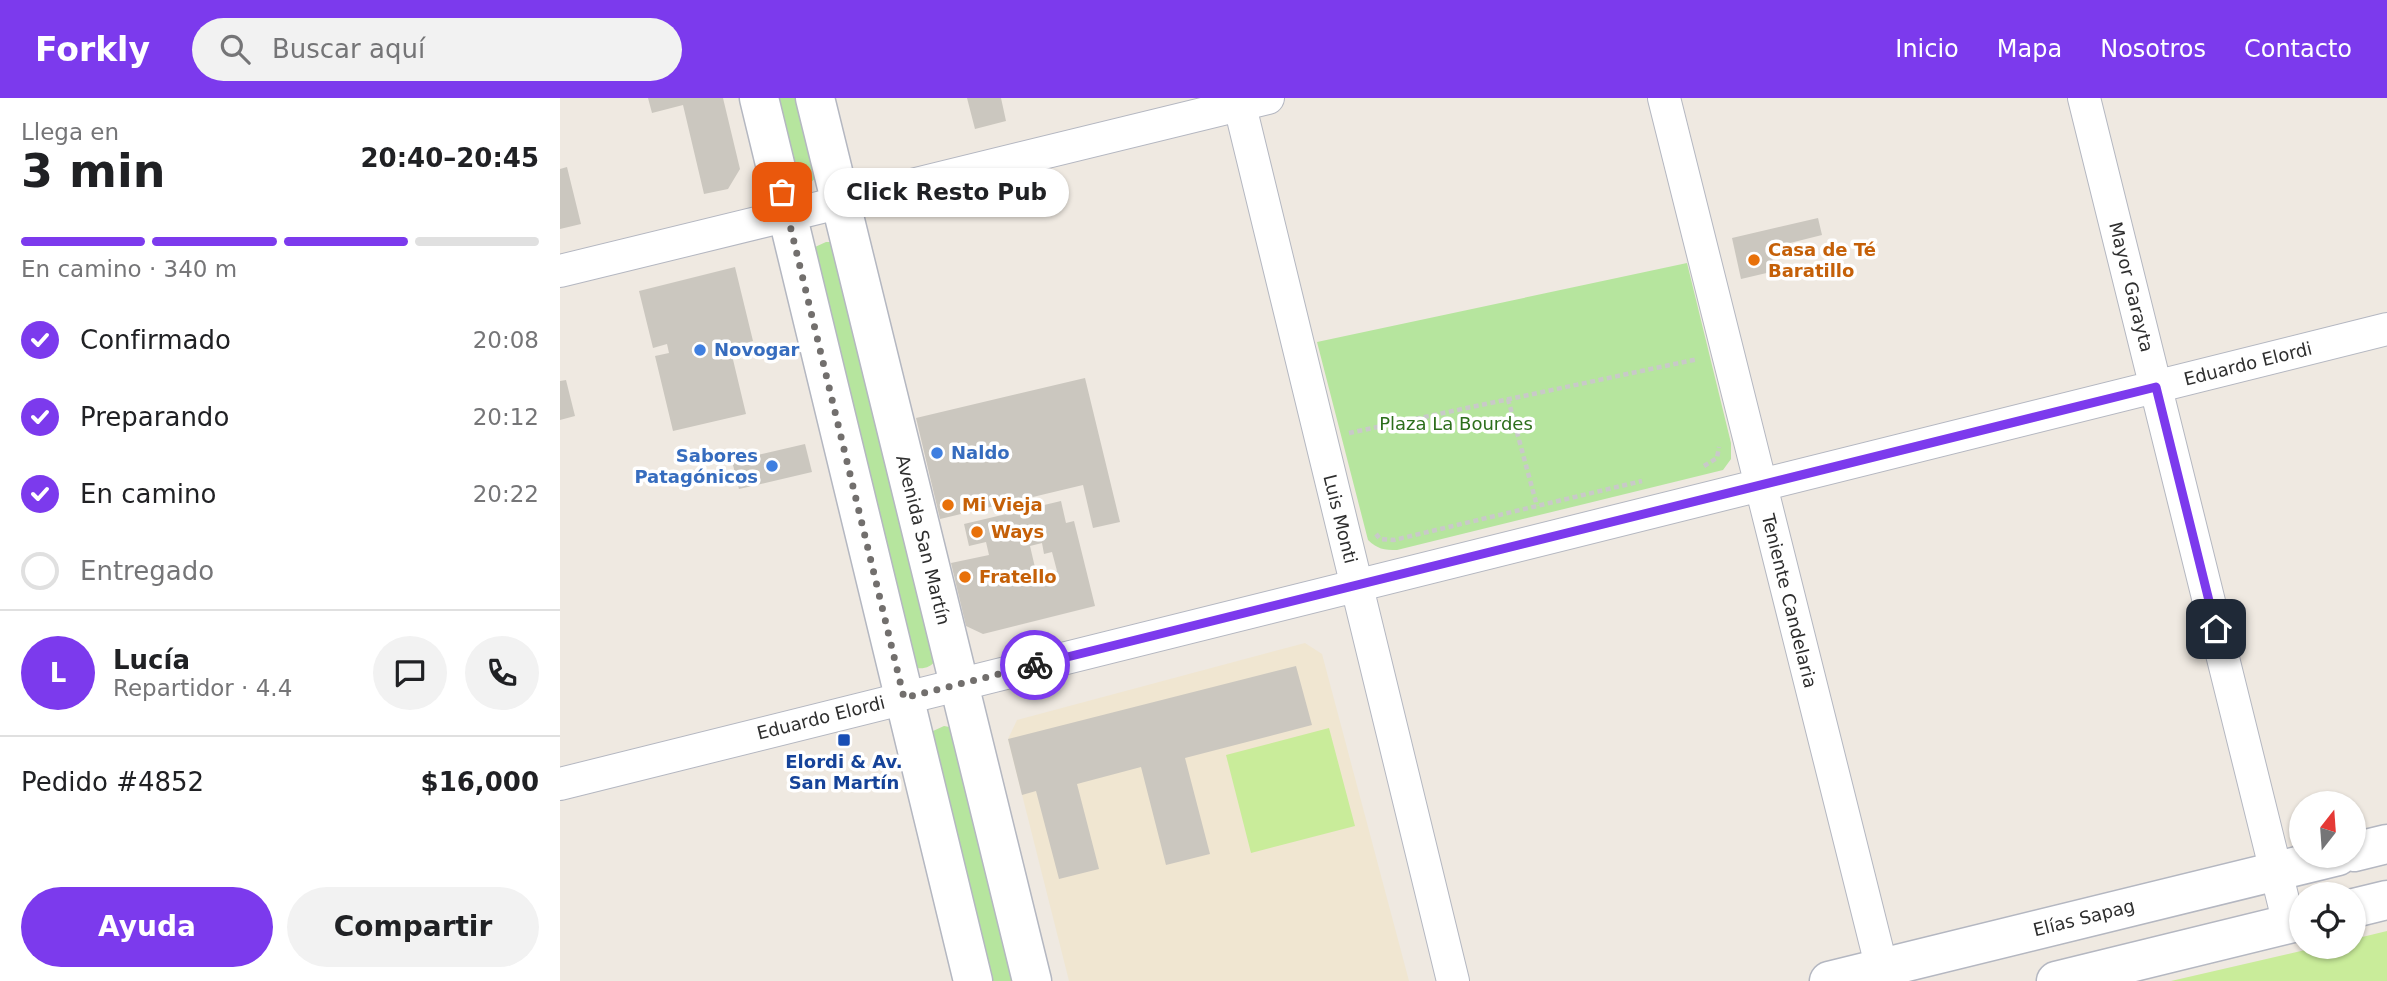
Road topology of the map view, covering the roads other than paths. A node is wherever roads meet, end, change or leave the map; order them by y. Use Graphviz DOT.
graph roads {
  1 [pos="760,98"];
  2 [pos="815,98"];
  3 [pos="1664,98"];
  4 [pos="2084,98"];
  5 [pos="1248,100"];
  6 [pos="841,202"];
  7 [pos="788,216"];
  8 [pos="560,271"];
  9 [pos="2387,329"];
  10 [pos="2156,387"];
  11 [pos="1760,485"];
  12 [pos="1356,586"];
  13 [pos="959,684"];
  14 [pos="904,698"];
  15 [pos="560,783"];
  16 [pos="2387,844"];
  17 [pos="2366,849"];
  18 [pos="2289,868"];
  19 [pos="2276,871"];
  20 [pos="2387,900"];
  21 [pos="2366,905"];
  22 [pos="2289,907"];
  23 [pos="2289,924"];
  24 [pos="1883,975"];
  25 [pos="973,981"];
  26 [pos="1032,981"];
  27 [pos="1453,981"];
  28 [pos="1829,981"];
  29 [pos="2056,981"];
  1 -- 7 [label="street"];
  2 -- 6 [label="street, Avenida San Martín"];
  3 -- 11 [label="street, Teniente Candelaria"];
  4 -- 10 [label="street, Mayor Garayta"];
  5 -- 6 [label="street"];
  5 -- 12 [label="street, Luis Monti"];
  6 -- 7 [label="street"];
  6 -- 13 [label="street, Avenida San Martín"];
  7 -- 8 [label="street"];
  7 -- 14 [label="street"];
  9 -- 10 [label="street, Eduardo Elordi"];
  10 -- 11 [label="street, Eduardo Elordi"];
  10 -- 19 [label="street, Mayor Garayta"];
  11 -- 12 [label="street, Eduardo Elordi"];
  11 -- 24 [label="street, Teniente Candelaria"];
  12 -- 13 [label="street, Eduardo Elordi"];
  12 -- 27 [label="street, Luis Monti"];
  13 -- 14 [label="street, Eduardo Elordi"];
  13 -- 26 [label="street, Avenida San Martín"];
  14 -- 15 [label="street, Eduardo Elordi"];
  14 -- 25 [label="street"];
  16 -- 17 [label="street"];
  18 -- 19 [label="street, Elías Sapag"];
  19 -- 22 [label="street, Mayor Garayta"];
  19 -- 24 [label="street, Elías Sapag"];
  20 -- 21 [label="street"];
  23 -- 29 [label="street"];
  24 -- 28 [label="street, Elías Sapag"];
}
